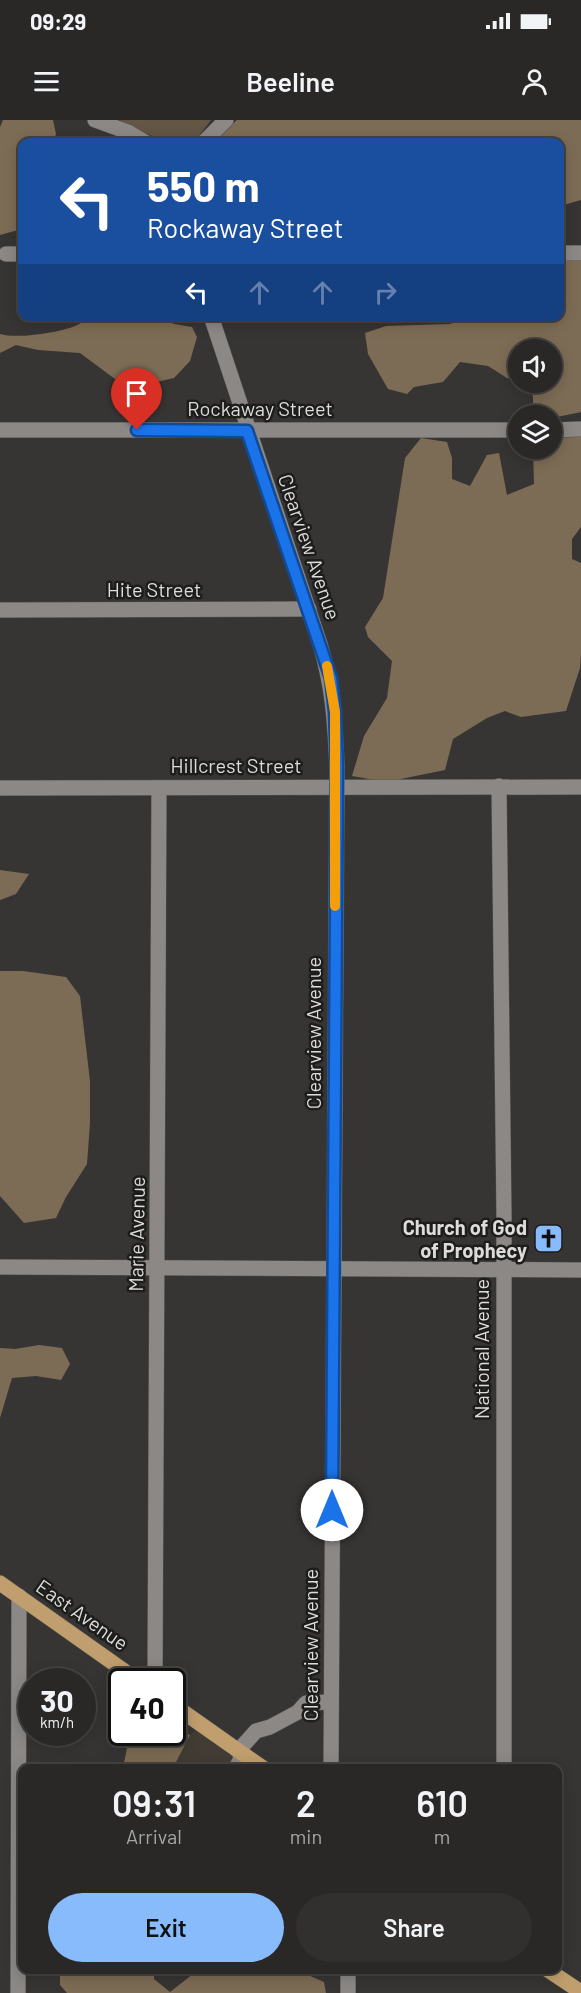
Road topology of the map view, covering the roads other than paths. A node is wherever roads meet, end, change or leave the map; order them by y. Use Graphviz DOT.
graph roads {
  1 [pos="94,120"];
  2 [pos="226,120"];
  3 [pos="138,138"];
  4 [pos="208,138"];
  5 [pos="564,253"];
  6 [pos="581,253"];
  7 [pos="6,254"];
  8 [pos="18,254"];
  9 [pos="213,321"];
  10 [pos="581,429"];
  11 [pos="0,430"];
  12 [pos="508,430"];
  13 [pos="562,430"];
  14 [pos="247,431"];
  15 [pos="309,609"];
  16 [pos="0,610"];
  17 [pos="499,786"];
  18 [pos="335,787"];
  19 [pos="581,787"];
  20 [pos="0,788"];
  21 [pos="159,788"];
  22 [pos="0,1267"];
  23 [pos="158,1269"];
  24 [pos="334,1270"];
  25 [pos="503,1270"];
  26 [pos="581,1270"];
  27 [pos="0,1583"];
  28 [pos="19,1596"];
  29 [pos="120,1668"];
  30 [pos="155,1668"];
  31 [pos="331,1702"];
  32 [pos="186,1714"];
  33 [pos="241,1753"];
  34 [pos="19,1764"];
  35 [pos="237,1764"];
  36 [pos="257,1764"];
  37 [pos="331,1764"];
  38 [pos="504,1764"];
  39 [pos="18,1974"];
  40 [pos="348,1974"];
  41 [pos="554,1974"];
  42 [pos="581,1992"];
  43 [pos="18,1993"];
  44 [pos="348,1993"];
  1 -- 3 [label="street"];
  2 -- 4 [label="street"];
  5 -- 6 [label="street"];
  7 -- 8 [label="street"];
  9 -- 14 [label="street, Clearview Avenue"];
  10 -- 13 [label="street"];
  11 -- 14 [label="street, Rockaway Street"];
  12 -- 14 [label="street, Rockaway Street"];
  14 -- 15 [label="street, Clearview Avenue"];
  15 -- 16 [label="street, Hite Street"];
  15 -- 18 [label="street, Clearview Avenue"];
  17 -- 18 [label="street, Hillcrest Street"];
  17 -- 19 [label="street, Hillcrest Street"];
  17 -- 25 [label="street, National Avenue"];
  18 -- 21 [label="street, Hillcrest Street"];
  18 -- 24 [label="street, Clearview Avenue"];
  20 -- 21 [label="street, Hillcrest Street"];
  21 -- 23 [label="street, Marie Avenue"];
  22 -- 23 [label="street"];
  23 -- 24 [label="street"];
  23 -- 30 [label="street, Marie Avenue"];
  24 -- 25 [label="street"];
  24 -- 31 [label="street, Clearview Avenue"];
  25 -- 26 [label="street"];
  25 -- 38 [label="street, National Avenue"];
  27 -- 28 [label="main road, East Avenue"];
  28 -- 29 [label="main road, East Avenue"];
  28 -- 34 [label="street"];
  31 -- 33 [label="street"];
  31 -- 37 [label="street, Clearview Avenue"];
  32 -- 33 [label="main road"];
  33 -- 35 [label="street"];
  33 -- 36 [label="main road"];
  39 -- 43 [label="street"];
  40 -- 44 [label="street"];
  41 -- 42 [label="main road"];
}
